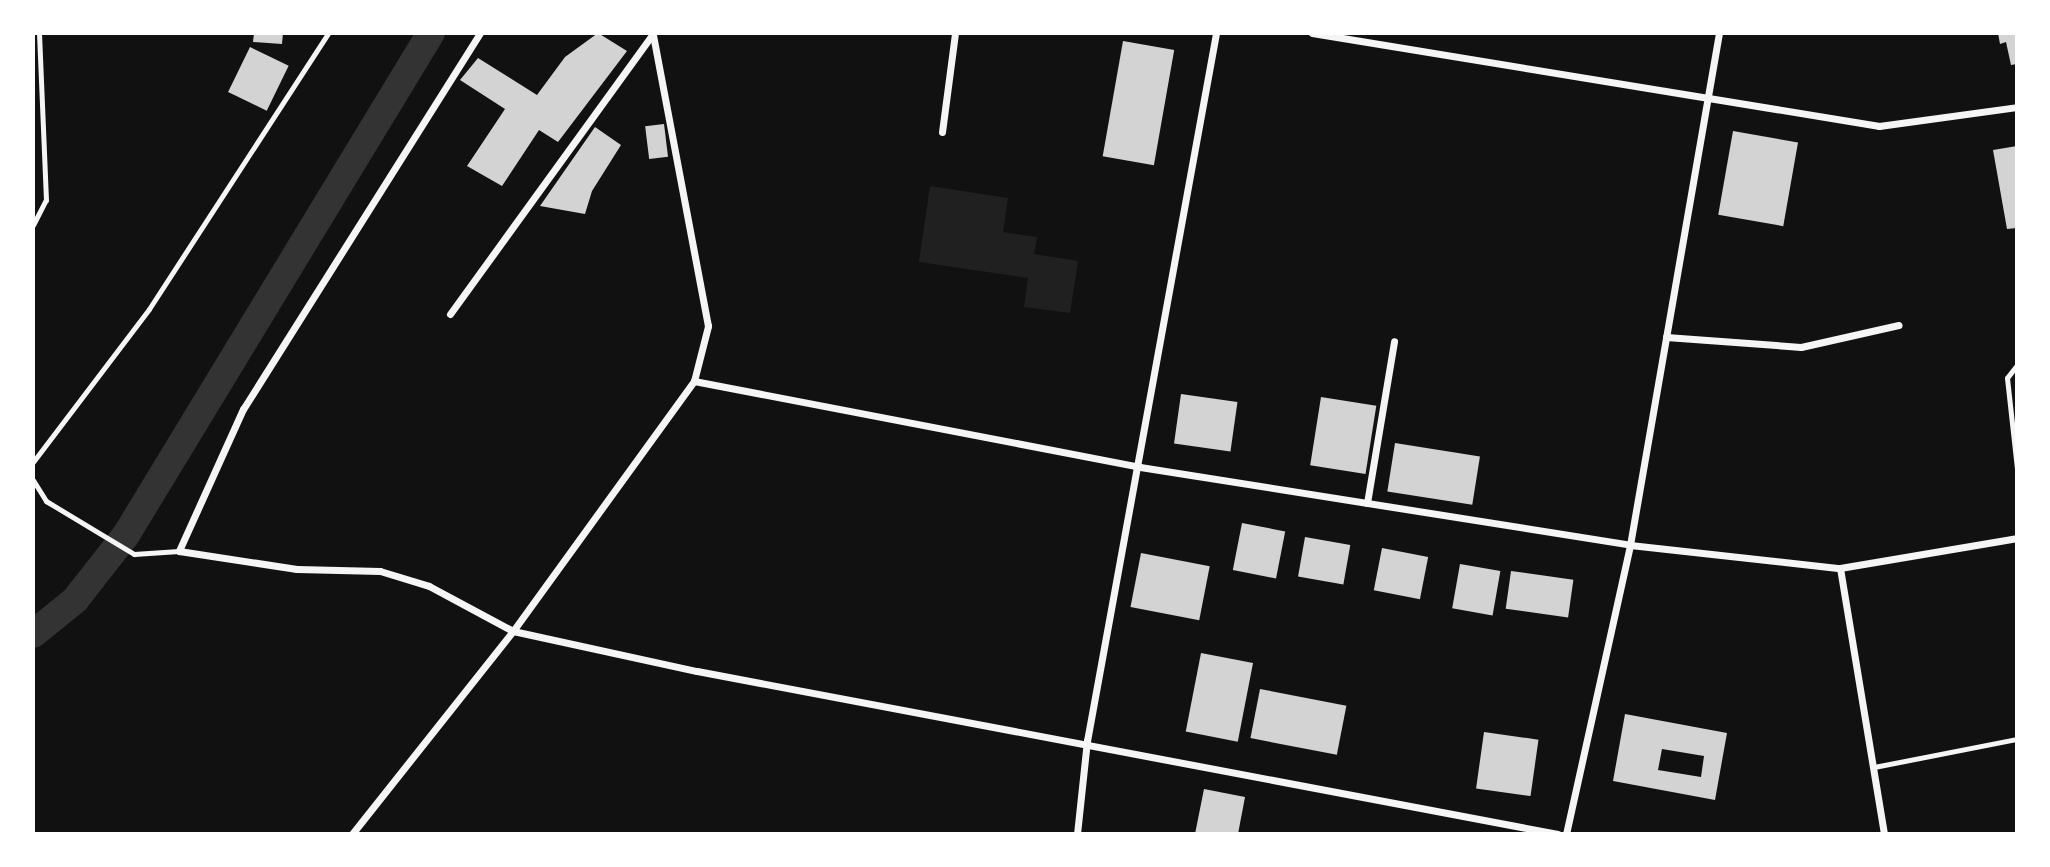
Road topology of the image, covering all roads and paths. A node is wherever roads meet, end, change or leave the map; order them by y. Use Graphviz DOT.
graph roads {
  1 [pos="39,33"];
  2 [pos="328,33"];
  3 [pos="480,33"];
  4 [pos="955,33"];
  5 [pos="1216,33"];
  6 [pos="1312,33"];
  7 [pos="1719,33"];
  8 [pos="653,34"];
  9 [pos="1707,98"];
  10 [pos="2017,107"];
  11 [pos="942,132"];
  12 [pos="33,225"];
  13 [pos="450,314"];
  14 [pos="1899,325"];
  15 [pos="1666,338"];
  16 [pos="1394,341"];
  17 [pos="2017,365"];
  18 [pos="694,381"];
  19 [pos="33,461"];
  20 [pos="1140,467"];
  21 [pos="2017,469"];
  22 [pos="33,480"];
  23 [pos="1367,503"];
  24 [pos="2017,538"];
  25 [pos="1630,545"];
  26 [pos="179,551"];
  27 [pos="1840,568"];
  28 [pos="513,631"];
  29 [pos="2017,739"];
  30 [pos="1087,741"];
  31 [pos="1874,767"];
  32 [pos="352,834"];
  33 [pos="1076,834"];
  34 [pos="1558,834"];
  35 [pos="1566,834"];
  36 [pos="1884,834"];
  1 -- 12 [label="lane"];
  2 -- 19 [label="lane"];
  3 -- 26 [label="street"];
  4 -- 11 [label="street"];
  5 -- 20 [label="street"];
  6 -- 9 [label="street"];
  7 -- 9 [label="street"];
  8 -- 13 [label="street"];
  8 -- 18 [label="street"];
  9 -- 10 [label="street"];
  9 -- 15 [label="street"];
  14 -- 15 [label="street"];
  15 -- 25 [label="street"];
  16 -- 23 [label="street"];
  17 -- 21 [label="lane"];
  18 -- 20 [label="street"];
  18 -- 28 [label="street"];
  20 -- 23 [label="street"];
  20 -- 30 [label="street"];
  22 -- 26 [label="lane"];
  23 -- 25 [label="street"];
  24 -- 27 [label="street"];
  25 -- 27 [label="street"];
  25 -- 35 [label="street"];
  26 -- 28 [label="street"];
  27 -- 31 [label="street"];
  28 -- 30 [label="street"];
  28 -- 32 [label="street"];
  29 -- 31 [label="lane"];
  30 -- 33 [label="street"];
  30 -- 34 [label="street"];
  31 -- 36 [label="street"];
}
